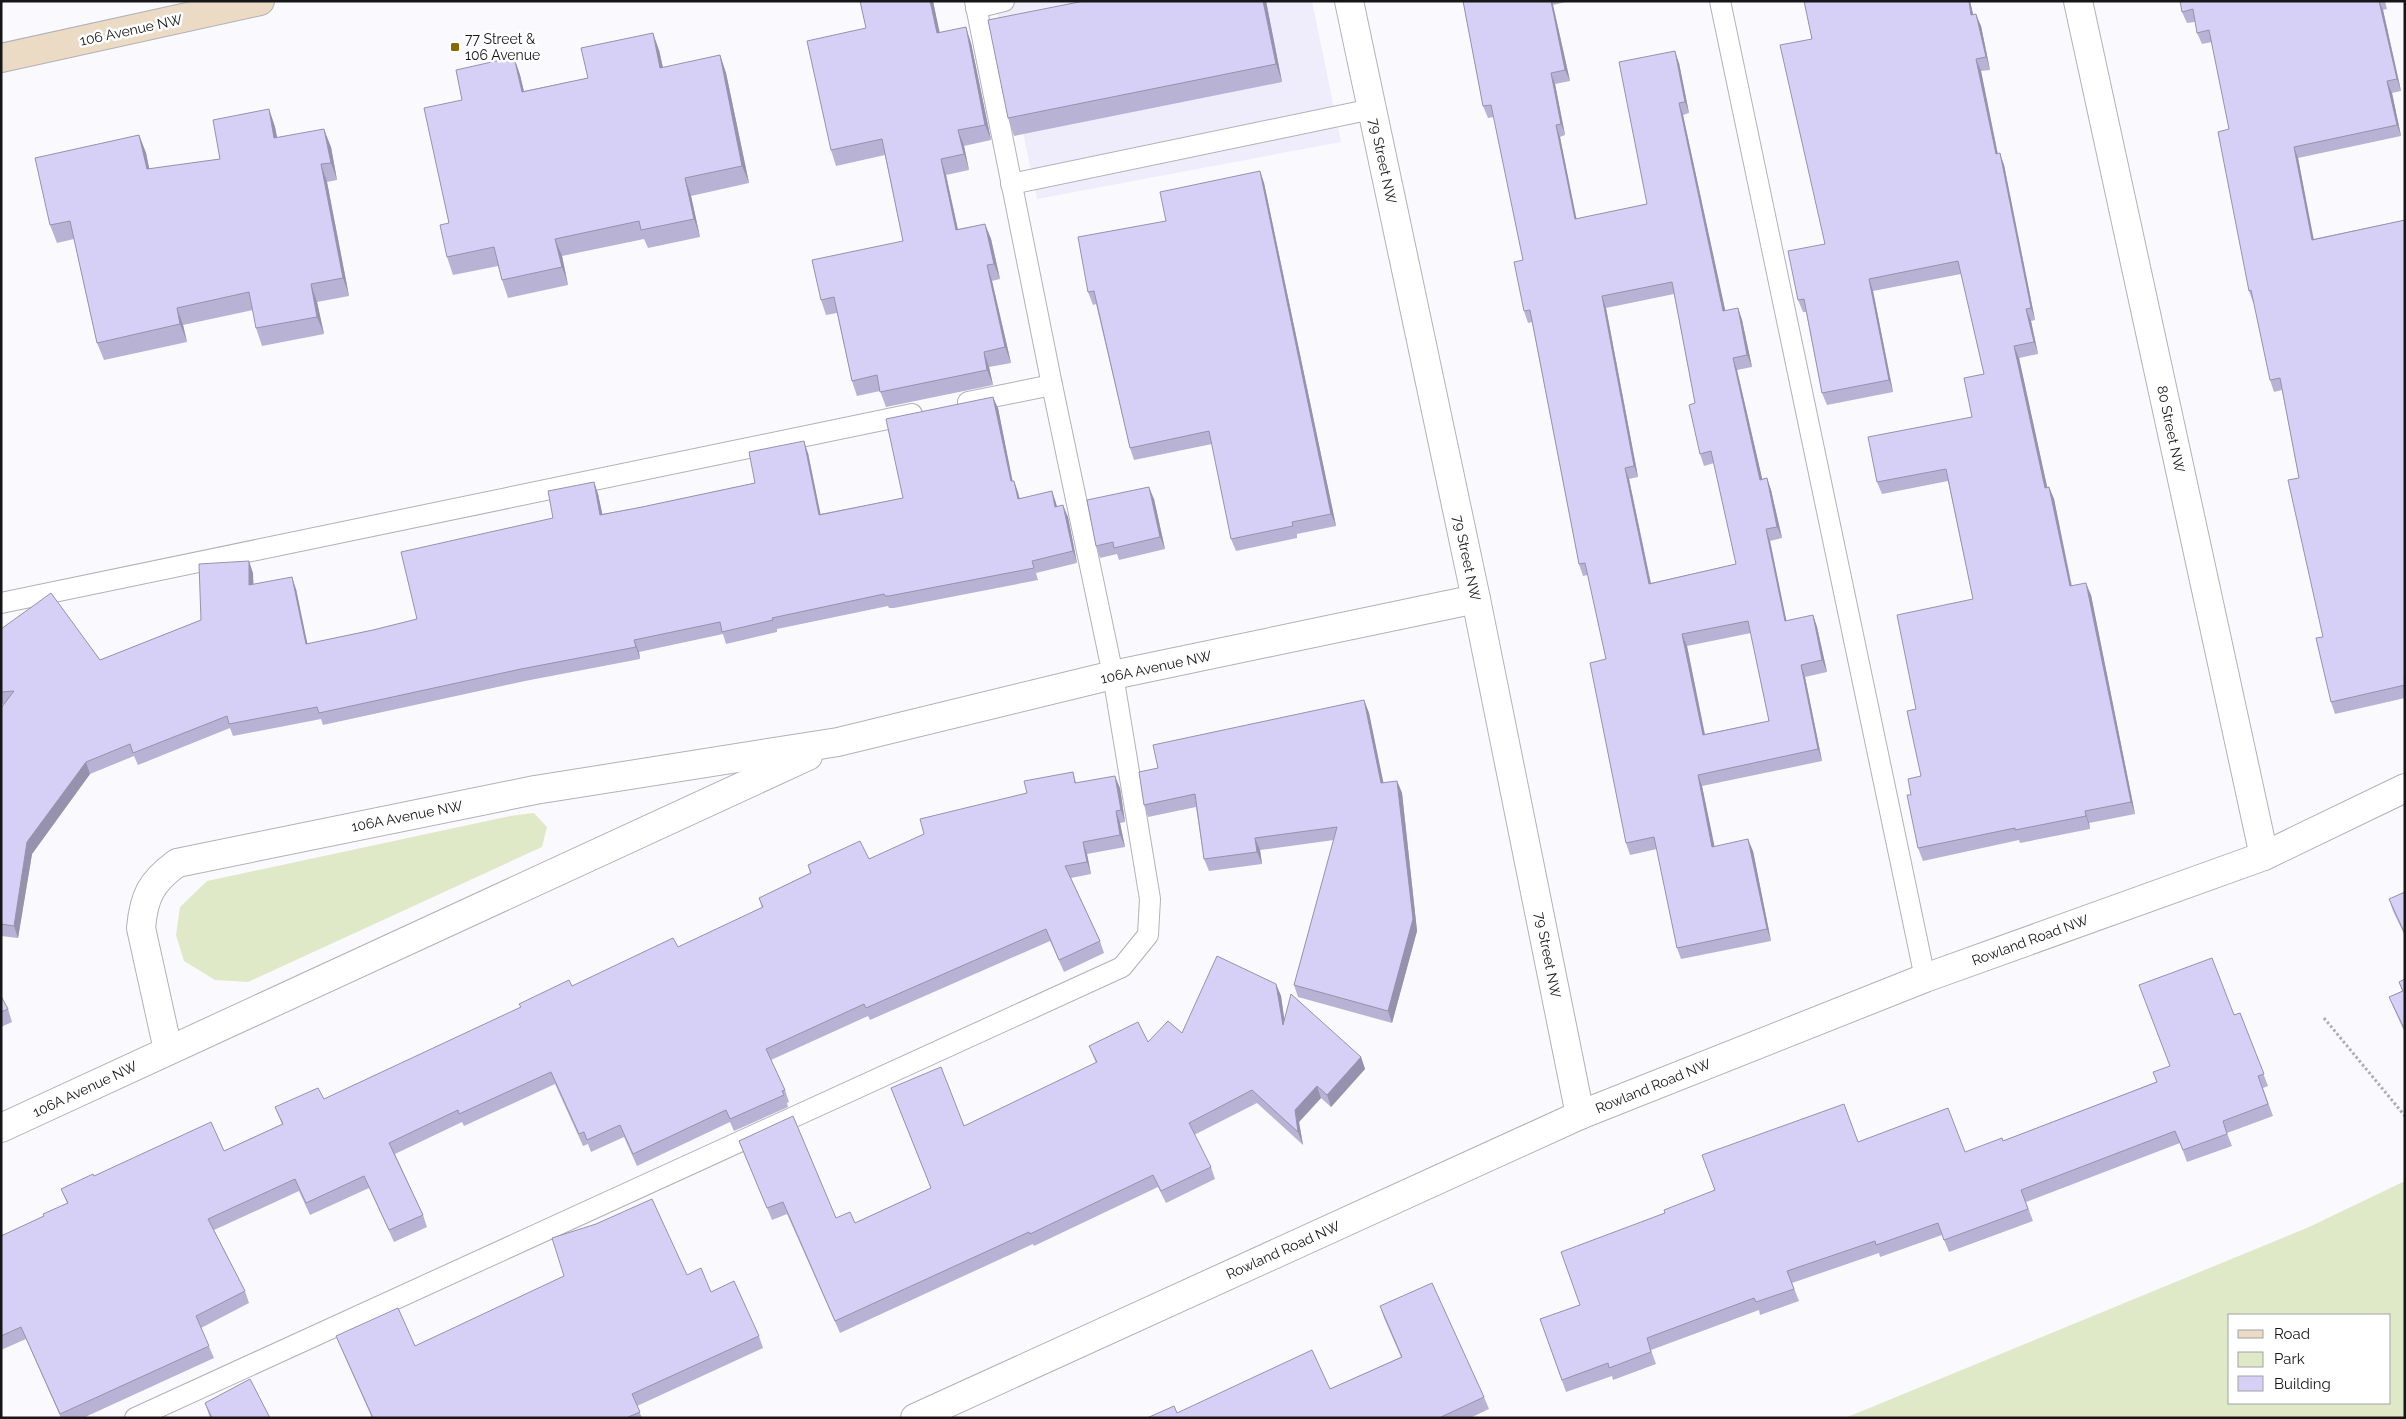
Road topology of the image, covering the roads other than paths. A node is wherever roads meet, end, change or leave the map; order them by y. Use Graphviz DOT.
graph roads {
  1 [pos="260,1"];
  2 [pos="1004,1"];
  3 [pos="1350,1"];
  4 [pos="1720,1"];
  5 [pos="2078,1"];
  6 [pos="976,5"];
  7 [pos="1,58"];
  8 [pos="1372,108"];
  9 [pos="1011,184"];
  10 [pos="1052,385"];
  11 [pos="1476,599"];
  12 [pos="1,603"];
  13 [pos="1113,675"];
  14 [pos="838,742"];
  15 [pos="2405,788"];
  16 [pos="2264,856"];
  17 [pos="1925,978"];
  18 [pos="168,1050"];
  19 [pos="1580,1115"];
  20 [pos="1,1128"];
  21 [pos="135,1418"];
  22 [pos="915,1418"];
  1 -- 7 [label="main road, 106 Avenue NW"];
  2 -- 6 [label="lane"];
  3 -- 8 [label="street, 79 Street NW"];
  4 -- 17 [label="lane"];
  5 -- 16 [label="street, 80 Street NW"];
  6 -- 9 [label="lane"];
  8 -- 9 [label="lane"];
  8 -- 11 [label="street, 79 Street NW"];
  9 -- 10 [label="lane"];
  10 -- 12 [label="lane"];
  10 -- 13 [label="lane"];
  11 -- 13 [label="street, 106A Avenue NW"];
  11 -- 19 [label="street, 79 Street NW"];
  13 -- 14 [label="street, 106A Avenue NW"];
  13 -- 21 [label="lane"];
  14 -- 18 [label="street, 106A Avenue NW"];
  14 -- 18 [label="street, 106A Avenue NW"];
  15 -- 16 [label="street, Rowland Road NW"];
  16 -- 17 [label="street, Rowland Road NW"];
  17 -- 19 [label="street, Rowland Road NW"];
  18 -- 20 [label="street, 106A Avenue NW"];
  19 -- 22 [label="street, Rowland Road NW"];
}
